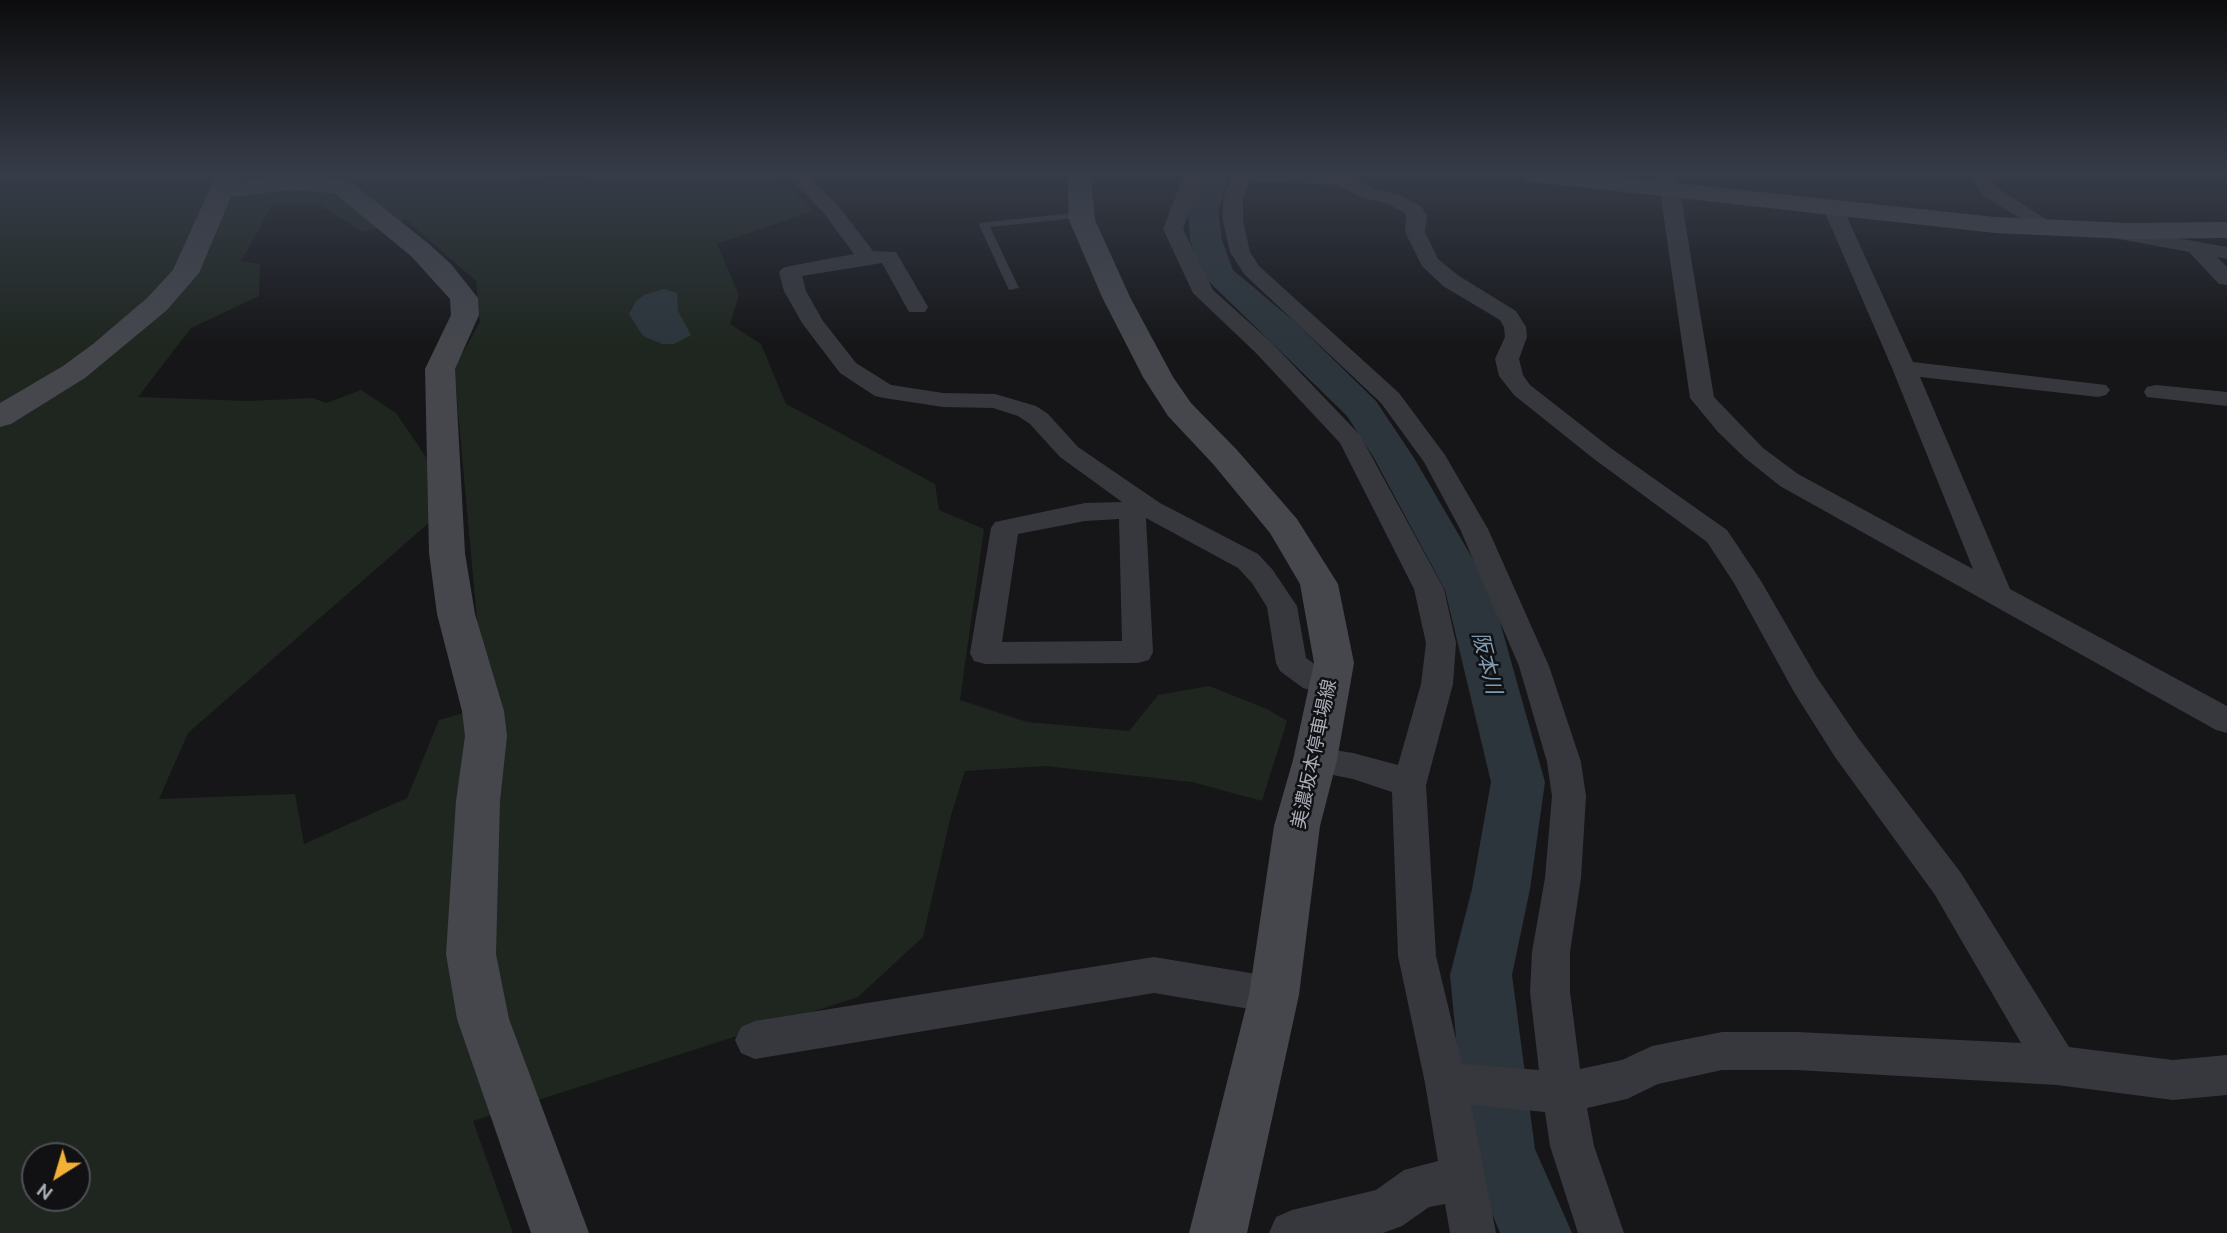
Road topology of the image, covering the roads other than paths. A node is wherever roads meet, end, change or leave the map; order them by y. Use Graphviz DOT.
graph roads {
  1 [pos="203,233"];
  2 [pos="398,233"];
  3 [pos="848,233"];
  4 [pos="987,233"];
  5 [pos="1089,233"];
  6 [pos="1175,233"];
  7 [pos="1236,233"];
  8 [pos="1415,233"];
  9 [pos="1676,233"];
  10 [pos="1844,233"];
  11 [pos="2116,233"];
  12 [pos="2195,247"];
  13 [pos="2227,254"];
  14 [pos="867,258"];
  15 [pos="2227,279"];
  16 [pos="1013,288"];
  17 [pos="917,307"];
  18 [pos="1904,368"];
  19 [pos="2098,390"];
  20 [pos="2156,392"];
  21 [pos="2227,399"];
  22 [pos="0,417"];
  23 [pos="1141,509"];
  24 [pos="1997,592"];
  25 [pos="1329,683"];
  26 [pos="2227,721"];
  27 [pos="1315,760"];
  28 [pos="1409,785"];
  29 [pos="1274,995"];
  30 [pos="755,1040"];
  31 [pos="2057,1065"];
  32 [pos="2227,1075"];
  33 [pos="1457,1084"];
  34 [pos="1557,1093"];
  35 [pos="1463,1179"];
  36 [pos="1220,1225"];
  37 [pos="560,1233"];
  38 [pos="1293,1233"];
  39 [pos="1473,1233"];
  40 [pos="1601,1233"];
  1 -- 22 [label="street"];
  2 -- 37 [label="street"];
  3 -- 14 [label="street"];
  4 -- 16 [label="lane"];
  5 -- 25 [label="street, 美濃坂本停車場線"];
  6 -- 28 [label="street"];
  7 -- 34 [label="street"];
  8 -- 31 [label="street"];
  9 -- 24 [label="street"];
  10 -- 18 [label="street"];
  11 -- 12 [label="street"];
  12 -- 13 [label="street"];
  12 -- 15 [label="street"];
  14 -- 17 [label="street"];
  14 -- 23 [label="street"];
  18 -- 19 [label="street"];
  18 -- 24 [label="street"];
  20 -- 21 [label="street"];
  23 -- 23 [label="street"];
  23 -- 25 [label="street"];
  24 -- 26 [label="street"];
  25 -- 27 [label="street, 美濃坂本停車場線"];
  27 -- 28 [label="street"];
  27 -- 29 [label="street, 美濃坂本停車場線"];
  28 -- 33 [label="street"];
  29 -- 30 [label="street"];
  29 -- 36 [label="street, 美濃坂本停車場線"];
  31 -- 32 [label="street"];
  31 -- 34 [label="street"];
  33 -- 34 [label="street"];
  33 -- 35 [label="street"];
  34 -- 40 [label="street"];
  35 -- 38 [label="street"];
  35 -- 39 [label="street"];
}
